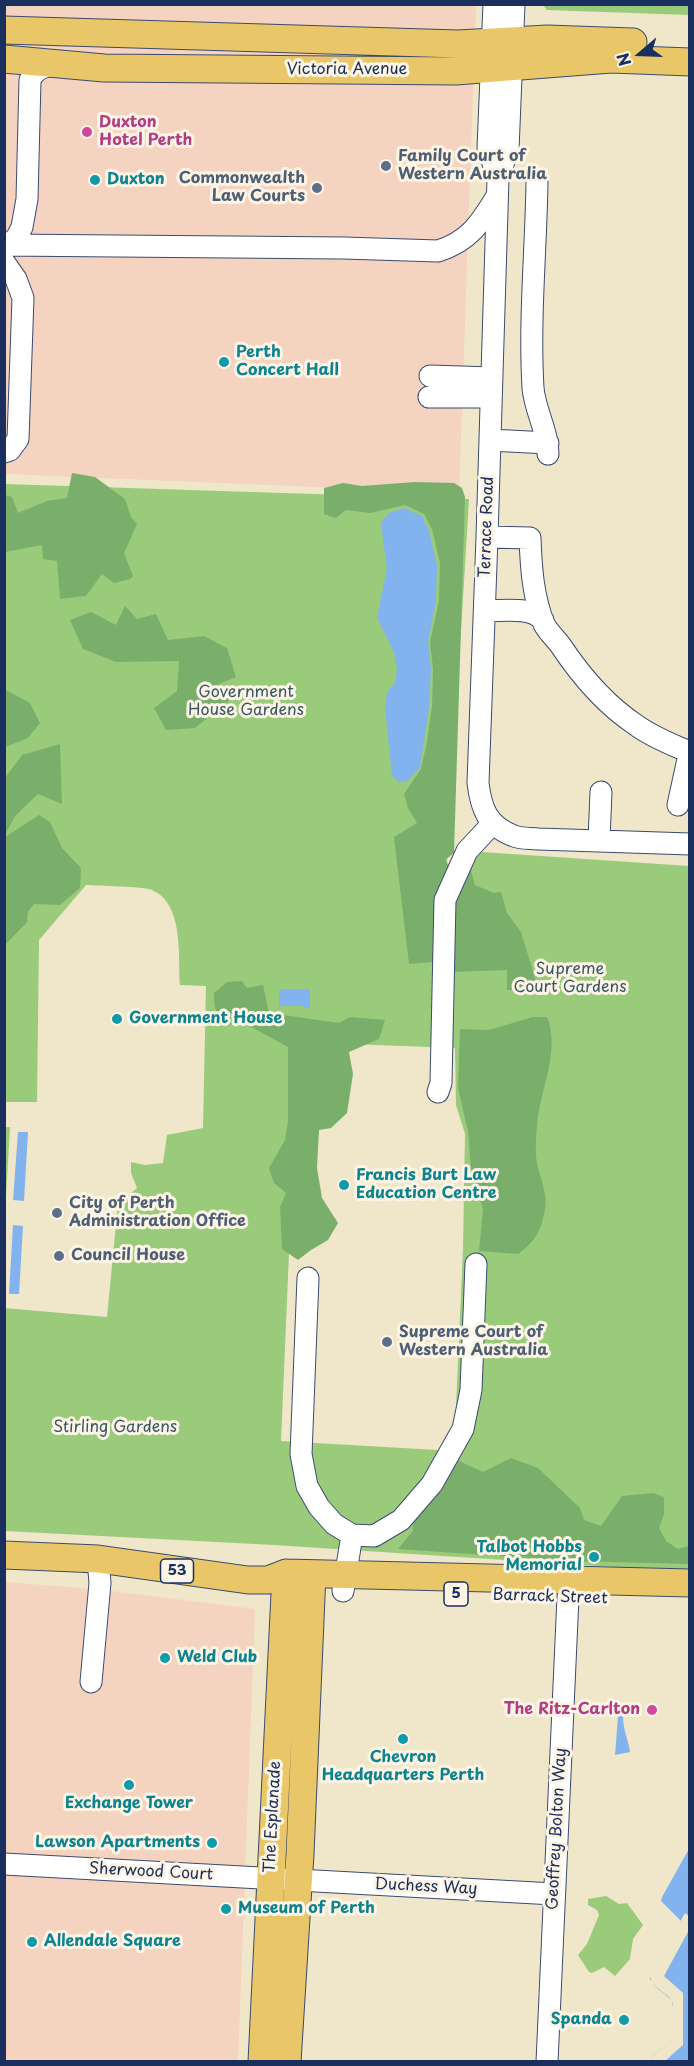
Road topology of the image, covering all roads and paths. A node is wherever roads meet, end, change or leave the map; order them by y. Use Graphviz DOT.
graph roads {
  1 [pos="494,4"];
  2 [pos="514,4"];
  3 [pos="4,30"];
  4 [pos="502,54"];
  5 [pos="688,58"];
  6 [pos="4,59"];
  7 [pos="55,64"];
  8 [pos="537,182"];
  9 [pos="497,186"];
  10 [pos="6,250"];
  11 [pos="429,386"];
  12 [pos="492,388"];
  13 [pos="490,446"];
  14 [pos="4,452"];
  15 [pos="487,537"];
  16 [pos="484,616"];
  17 [pos="544,623"];
  18 [pos="689,751"];
  19 [pos="601,792"];
  20 [pos="678,805"];
  21 [pos="493,823"];
  22 [pos="599,840"];
  23 [pos="690,844"];
  24 [pos="438,1092"];
  25 [pos="476,1264"];
  26 [pos="308,1278"];
  27 [pos="352,1535"];
  28 [pos="4,1555"];
  29 [pos="98,1559"];
  30 [pos="293,1581"];
  31 [pos="344,1583"];
  32 [pos="690,1583"];
  33 [pos="568,1597"];
  34 [pos="690,1601"];
  35 [pos="91,1682"];
  36 [pos="4,1864"];
  37 [pos="270,1879"];
  38 [pos="298,1881"];
  39 [pos="554,1894"];
  40 [pos="262,2061"];
  41 [pos="287,2061"];
  42 [pos="547,2061"];
  1 -- 4 [label="street, Terrace Road"];
  2 -- 4 [label="street, Terrace Road"];
  3 -- 4 [label="main road, Victoria Avenue"];
  4 -- 5 [label="main road, Victoria Avenue"];
  4 -- 7 [label="main road, Victoria Avenue"];
  4 -- 9 [label="street, Terrace Road"];
  6 -- 7 [label="main road, Victoria Avenue"];
  7 -- 10 [label="street"];
  8 -- 13 [label="street"];
  9 -- 10 [label="street"];
  9 -- 12 [label="street, Terrace Road"];
  10 -- 14 [label="street"];
  11 -- 12 [label="street"];
  12 -- 13 [label="street, Terrace Road"];
  13 -- 15 [label="street, Terrace Road"];
  15 -- 16 [label="street, Terrace Road"];
  15 -- 17 [label="street"];
  16 -- 17 [label="street"];
  16 -- 21 [label="street, Terrace Road"];
  17 -- 18 [label="street"];
  18 -- 20 [label="street"];
  19 -- 22 [label="street"];
  21 -- 22 [label="street"];
  21 -- 24 [label="street"];
  22 -- 23 [label="street"];
  25 -- 27 [label="street"];
  26 -- 27 [label="street"];
  27 -- 31 [label="street"];
  28 -- 29 [label="main road, Barrack Street / 53"];
  29 -- 30 [label="main road, Barrack Street / 53"];
  29 -- 35 [label="street"];
  30 -- 31 [label="main road, Barrack Street / 5"];
  30 -- 37 [label="main road, The Esplanade"];
  30 -- 38 [label="main road, The Esplanade"];
  31 -- 32 [label="main road, Barrack Street / 5"];
  31 -- 33 [label="main road, Barrack Street / 5"];
  33 -- 34 [label="main road, Barrack Street / 5"];
  33 -- 39 [label="street, Geoffrey Bolton Way"];
  36 -- 37 [label="street, Sherwood Court"];
  37 -- 38 [label="street, Sherwood Court"];
  37 -- 40 [label="main road, The Esplanade"];
  38 -- 39 [label="street, Duchess Way"];
  38 -- 41 [label="main road, The Esplanade"];
  39 -- 42 [label="street, Geoffrey Bolton Way"];
}
